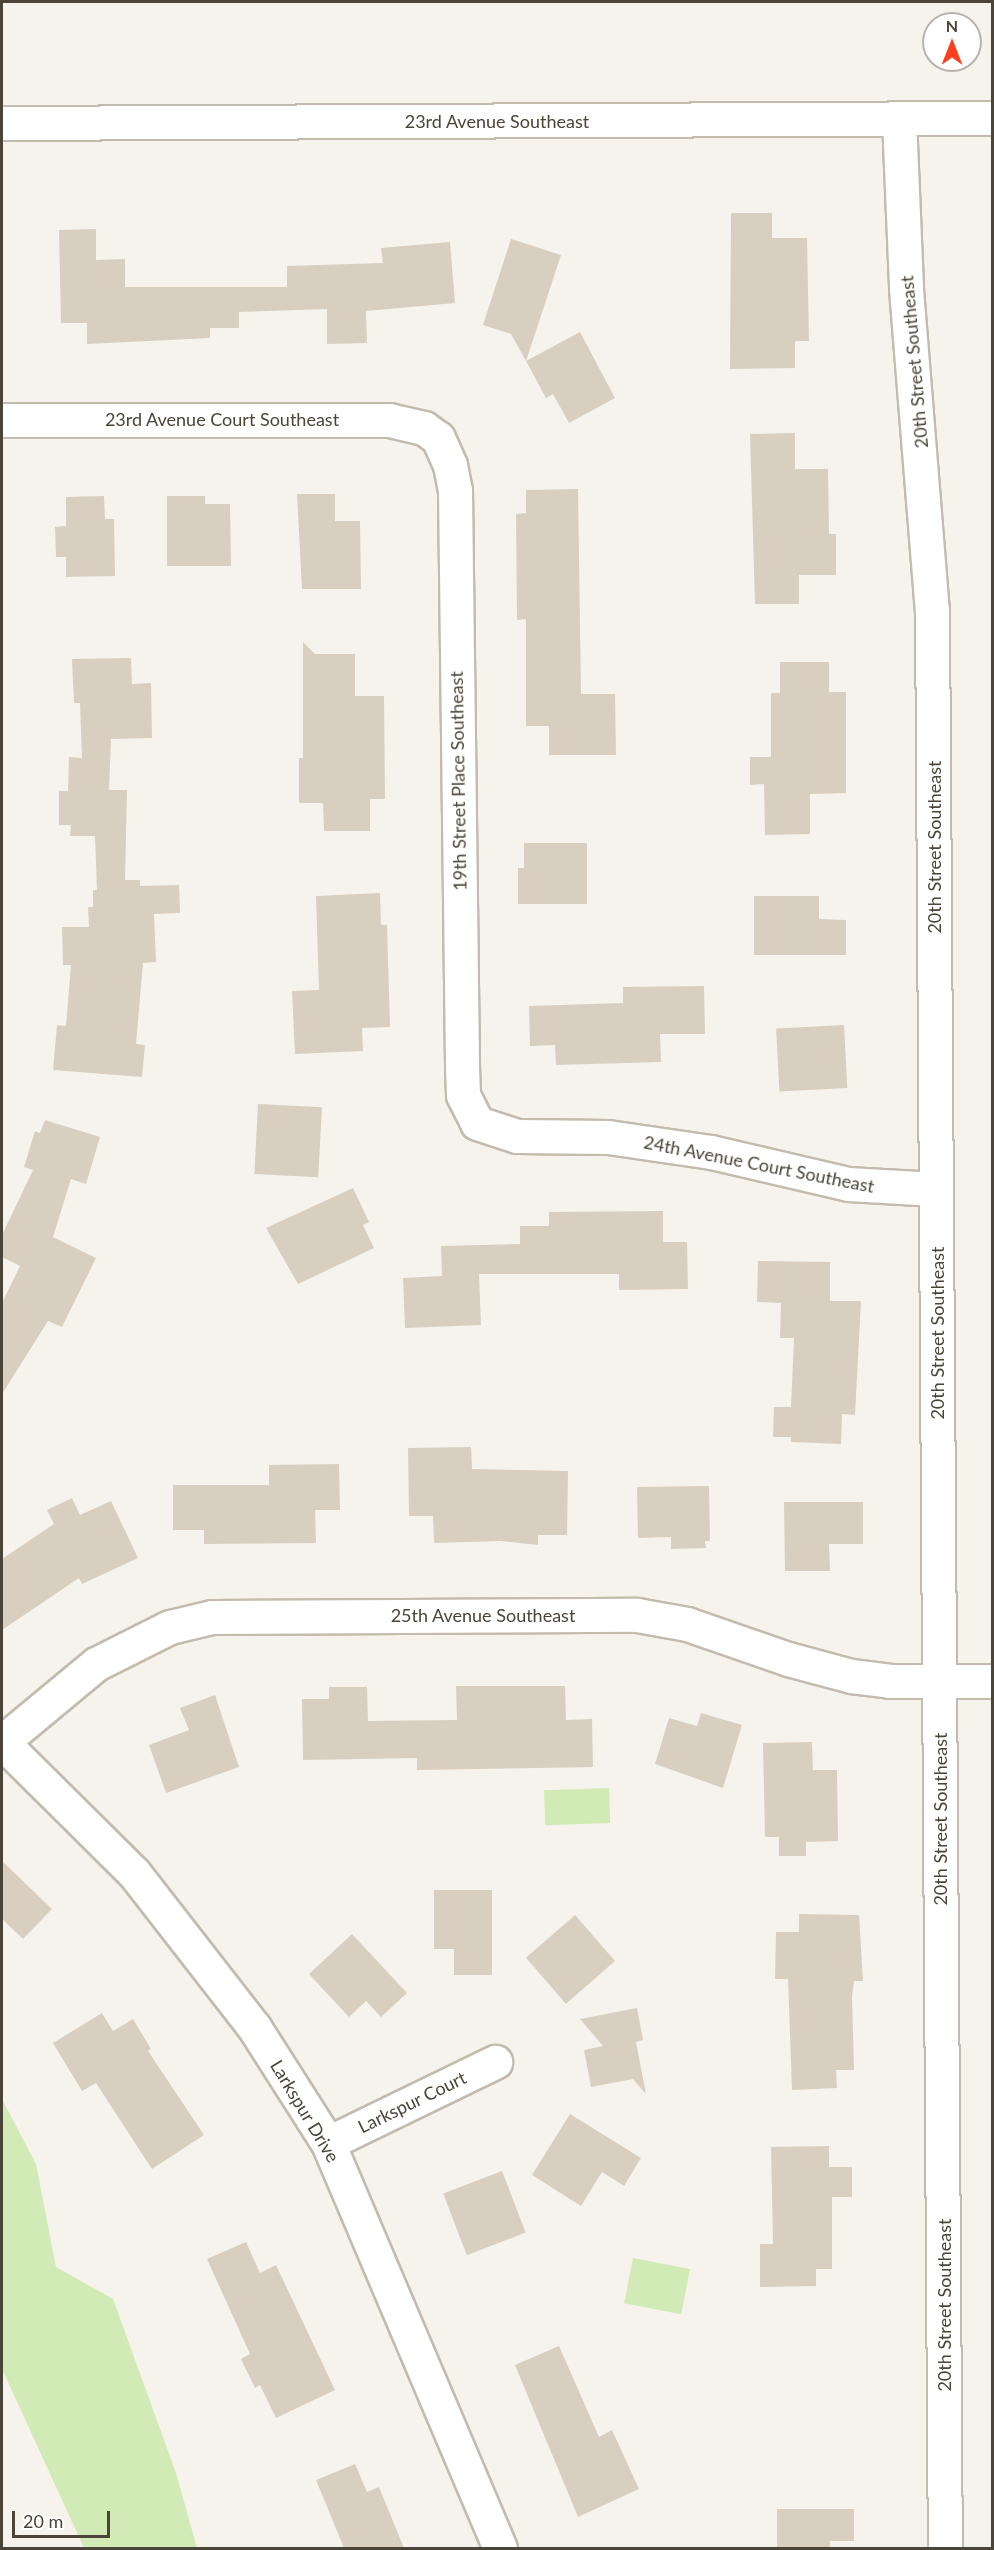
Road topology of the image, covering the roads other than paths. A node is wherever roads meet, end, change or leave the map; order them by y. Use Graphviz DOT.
graph roads {
  1 [pos="993,118"];
  2 [pos="899,119"];
  3 [pos="2,123"];
  4 [pos="2,420"];
  5 [pos="438,438"];
  6 [pos="477,1123"];
  7 [pos="936,1189"];
  8 [pos="939,1681"];
  9 [pos="993,1681"];
  10 [pos="2,1742"];
  11 [pos="495,2062"];
  12 [pos="328,2143"];
  13 [pos="500,2548"];
  14 [pos="945,2548"];
  1 -- 2 [label="street, 23rd Avenue Southeast"];
  2 -- 3 [label="street, 23rd Avenue Southeast"];
  2 -- 7 [label="street, 20th Street Southeast"];
  4 -- 5 [label="street, 23rd Avenue Court Southeast"];
  5 -- 6 [label="street, 19th Street Place Southeast"];
  6 -- 7 [label="street, 24th Avenue Court Southeast"];
  7 -- 8 [label="street, 20th Street Southeast"];
  8 -- 9 [label="street, 25th Avenue Southeast"];
  8 -- 10 [label="street, 25th Avenue Southeast"];
  8 -- 14 [label="street, 20th Street Southeast"];
  10 -- 12 [label="street, Larkspur Drive"];
  11 -- 12 [label="street, Larkspur Court"];
  12 -- 13 [label="street, Larkspur Drive"];
}
